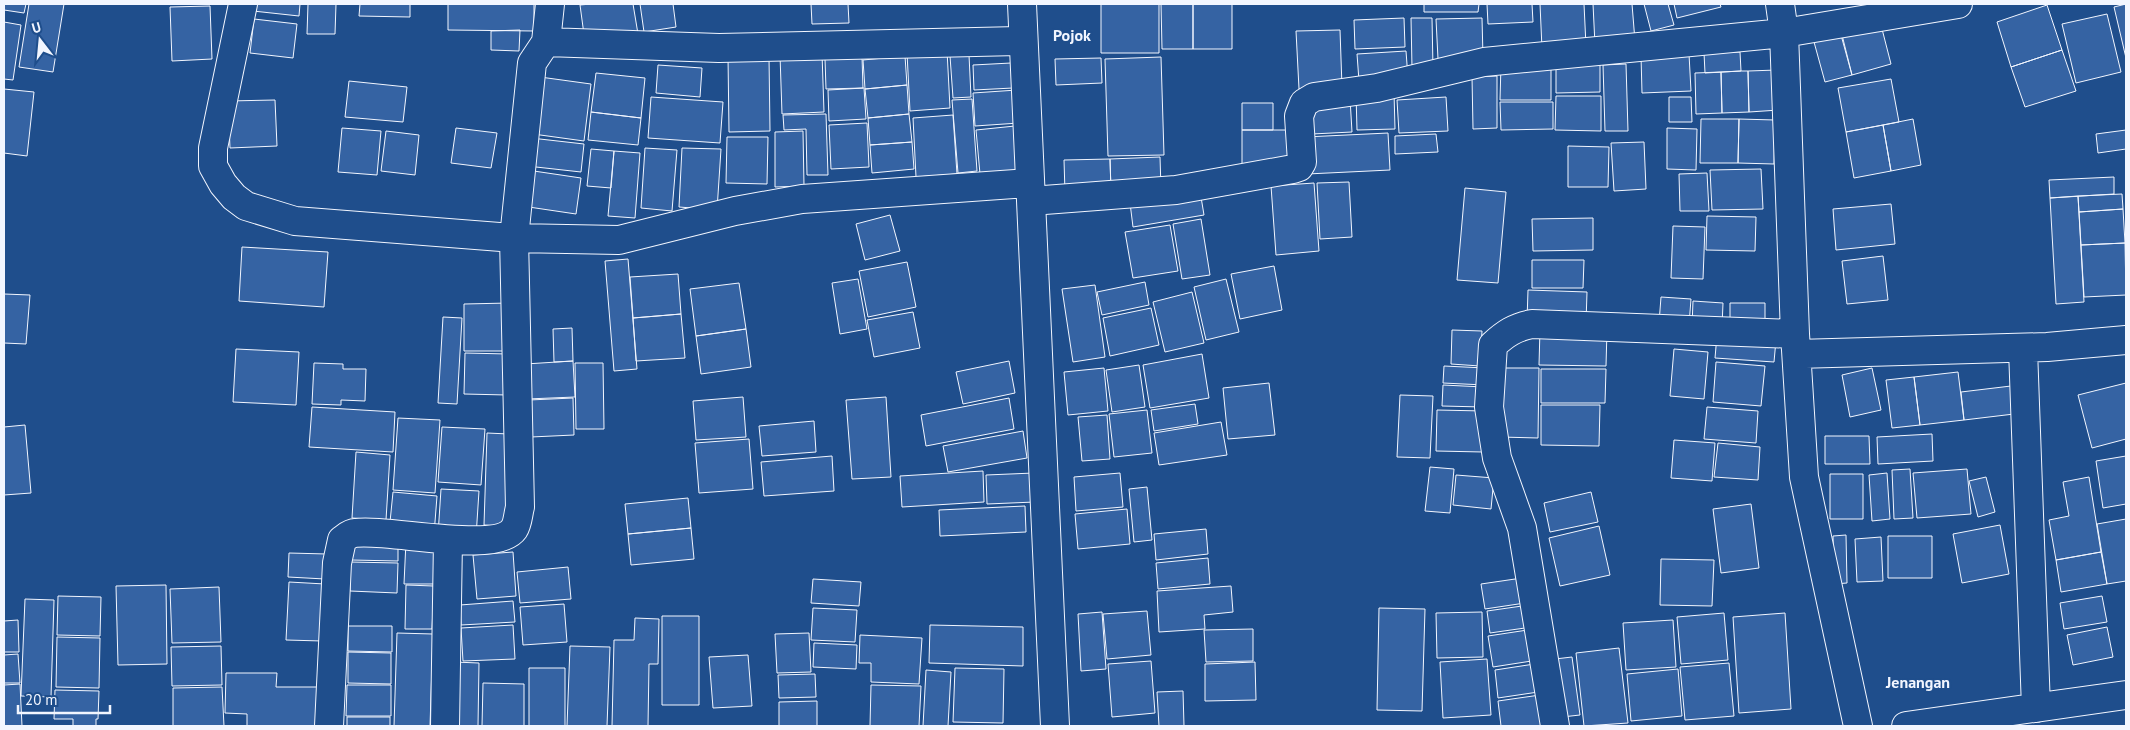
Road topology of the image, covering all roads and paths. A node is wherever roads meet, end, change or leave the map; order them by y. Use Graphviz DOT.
graph roads {
  1 [pos="243,4"];
  2 [pos="550,4"];
  3 [pos="1022,4"];
  4 [pos="1780,4"];
  5 [pos="1958,4"];
  6 [pos="1784,33"];
  7 [pos="1023,41"];
  8 [pos="546,42"];
  9 [pos="1030,192"];
  10 [pos="514,238"];
  11 [pos="2126,340"];
  12 [pos="1796,344"];
  13 [pos="2023,348"];
  14 [pos="448,540"];
  15 [pos="2126,695"];
  16 [pos="2036,708"];
  17 [pos="329,726"];
  18 [pos="445,726"];
  19 [pos="1055,726"];
  20 [pos="1555,726"];
  21 [pos="1858,726"];
  22 [pos="1906,726"];
  1 -- 10 [label="street"];
  2 -- 8 [label="street"];
  3 -- 7 [label="street"];
  4 -- 6 [label="street"];
  5 -- 6 [label="street"];
  6 -- 9 [label="street"];
  6 -- 12 [label="street"];
  7 -- 8 [label="street"];
  7 -- 9 [label="street"];
  8 -- 10 [label="street"];
  9 -- 10 [label="street"];
  9 -- 19 [label="street"];
  10 -- 14 [label="street"];
  11 -- 13 [label="street"];
  12 -- 13 [label="street"];
  12 -- 20 [label="street"];
  12 -- 21 [label="street"];
  13 -- 16 [label="street"];
  14 -- 17 [label="street"];
  14 -- 18 [label="street"];
  15 -- 16 [label="street"];
  16 -- 22 [label="street"];
}
